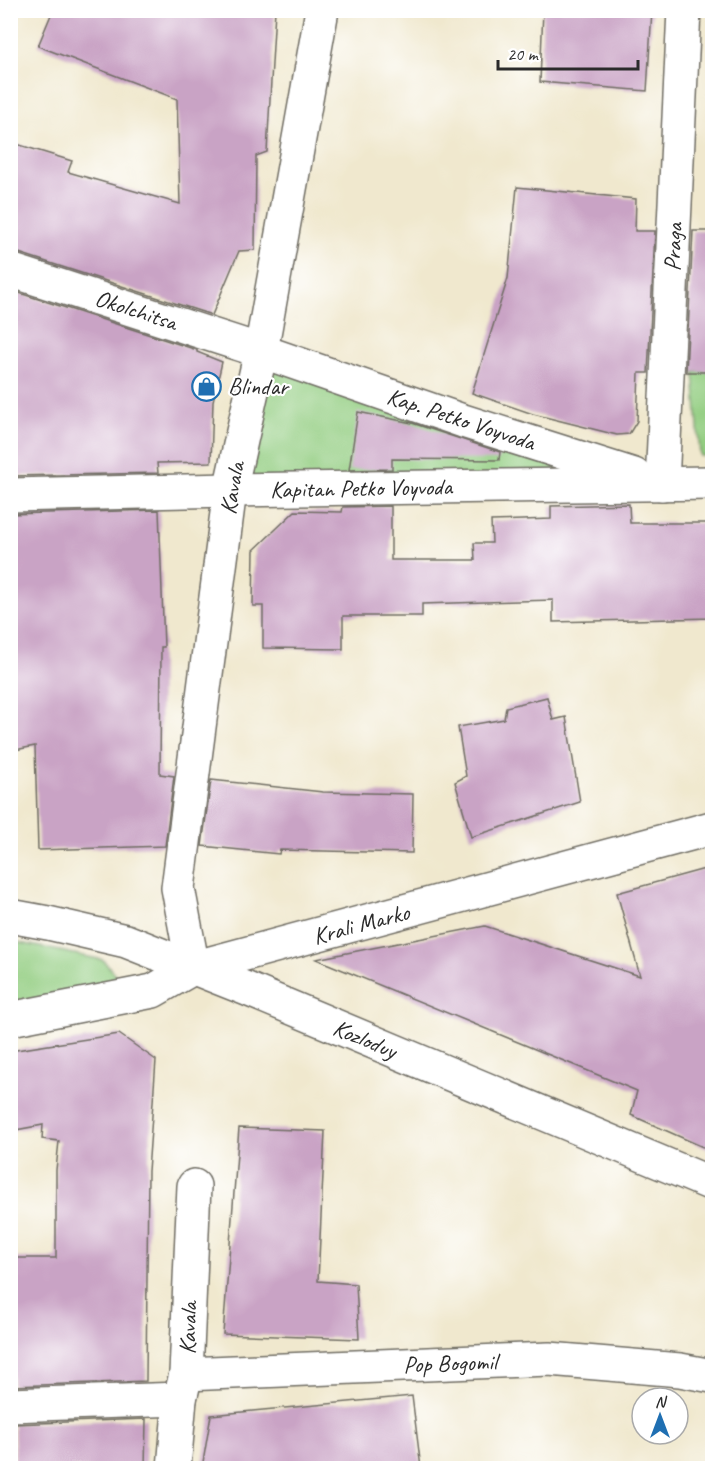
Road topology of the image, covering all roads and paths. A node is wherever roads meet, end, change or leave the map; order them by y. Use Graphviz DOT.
graph roads {
  1 [pos="322,10"];
  2 [pos="684,10"];
  3 [pos="10,270"];
  4 [pos="261,351"];
  5 [pos="662,483"];
  6 [pos="712,483"];
  7 [pos="230,490"];
  8 [pos="10,495"];
  9 [pos="712,828"];
  10 [pos="10,916"];
  11 [pos="193,968"];
  12 [pos="10,1019"];
  13 [pos="712,1184"];
  14 [pos="194,1186"];
  15 [pos="712,1376"];
  16 [pos="183,1386"];
  17 [pos="10,1405"];
  18 [pos="174,1468"];
  1 -- 4 [label="street, Kavala"];
  2 -- 5 [label="street, Praga"];
  3 -- 4 [label="street, Okolchitsa"];
  4 -- 5 [label="street, Kap. Petko Voyvoda"];
  4 -- 7 [label="street, Kavala"];
  5 -- 6 [label="street, Kapitan Petko Voyvoda"];
  5 -- 7 [label="street, Kapitan Petko Voyvoda"];
  7 -- 8 [label="street, Kapitan Petko Voyvoda"];
  7 -- 11 [label="street, Kavala"];
  9 -- 11 [label="street, Krali Marko"];
  10 -- 11 [label="street, Kozloduy"];
  11 -- 12 [label="street, Krali Marko"];
  11 -- 13 [label="street, Kozloduy"];
  14 -- 16 [label="street, Kavala"];
  15 -- 16 [label="street, Pop Bogomil"];
  16 -- 17 [label="street, Pop Bogomil"];
  16 -- 18 [label="street, Kavala"];
}
